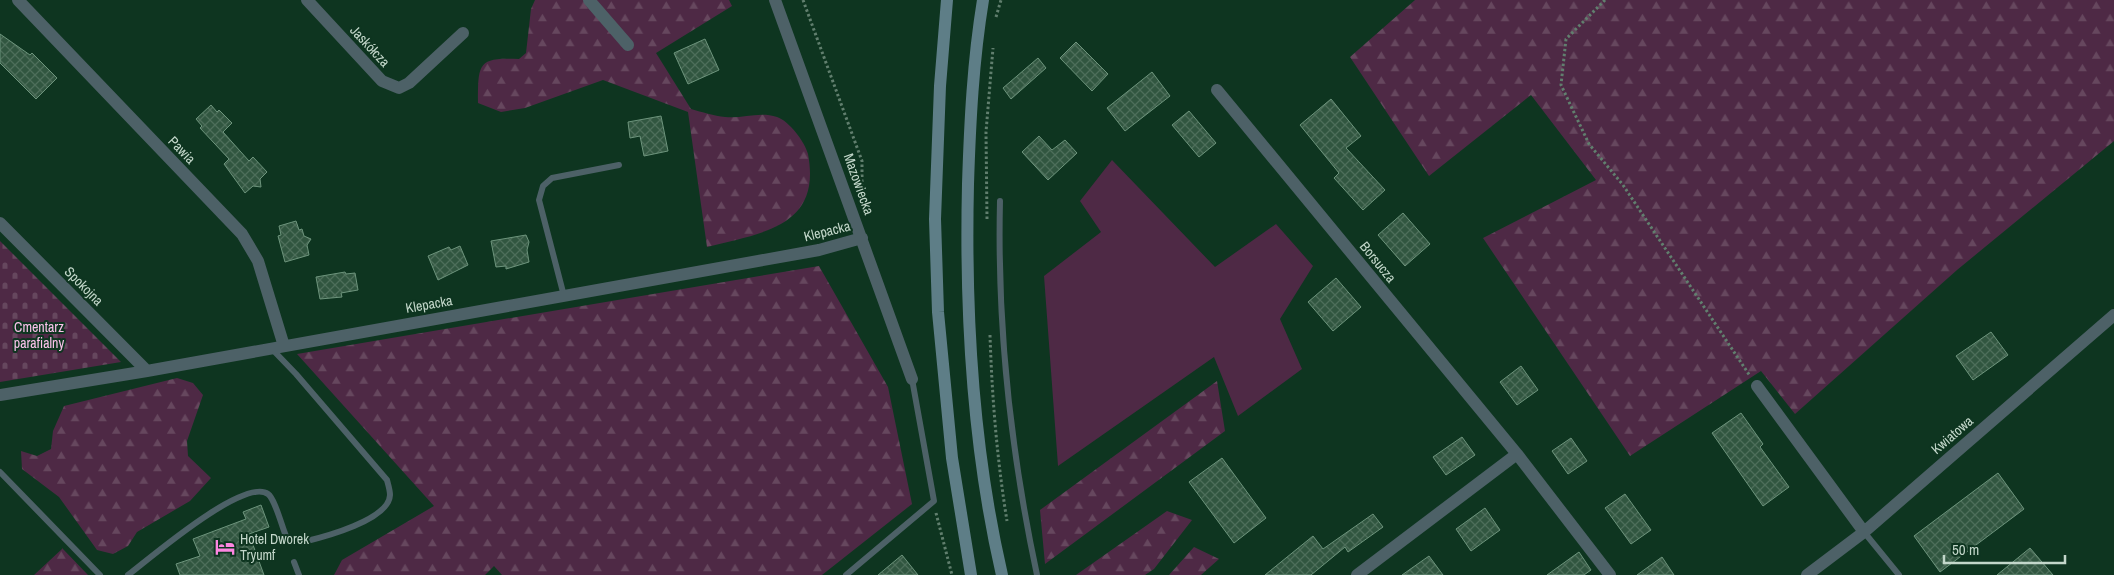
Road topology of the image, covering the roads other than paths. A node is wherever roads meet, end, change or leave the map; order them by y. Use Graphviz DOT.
graph roads {
  1 [pos="18,0"];
  2 [pos="307,0"];
  3 [pos="589,0"];
  4 [pos="776,0"];
  5 [pos="947,0"];
  6 [pos="984,0"];
  7 [pos="463,33"];
  8 [pos="628,45"];
  9 [pos="1217,90"];
  10 [pos="619,165"];
  11 [pos="1000,201"];
  12 [pos="0,223"];
  13 [pos="862,238"];
  14 [pos="564,296"];
  15 [pos="2114,315"];
  16 [pos="284,346"];
  17 [pos="270,348"];
  18 [pos="147,371"];
  19 [pos="912,378"];
  20 [pos="1757,386"];
  21 [pos="0,395"];
  22 [pos="1517,454"];
  23 [pos="0,472"];
  24 [pos="1864,532"];
  25 [pos="286,536"];
  26 [pos="303,542"];
  27 [pos="294,562"];
  28 [pos="100,575"];
  29 [pos="128,575"];
  30 [pos="299,575"];
  31 [pos="846,575"];
  32 [pos="971,575"];
  33 [pos="1002,575"];
  34 [pos="1037,575"];
  35 [pos="1357,575"];
  36 [pos="1610,575"];
  37 [pos="1807,575"];
  38 [pos="1899,575"];
  1 -- 16 [label="street, Pawia"];
  2 -- 7 [label="street, Jaskółcza"];
  3 -- 8 [label="street"];
  4 -- 13 [label="street, Mazowiecka"];
  5 -- 32 [label="main road"];
  6 -- 33 [label="main road"];
  9 -- 22 [label="street, Borsucza"];
  10 -- 14 [label="lane"];
  11 -- 34 [label="lane"];
  12 -- 18 [label="street, Spokojna"];
  13 -- 14 [label="street, Klepacka"];
  13 -- 19 [label="street, Mazowiecka"];
  14 -- 16 [label="street, Klepacka"];
  15 -- 24 [label="street, Kwiatowa"];
  16 -- 17 [label="street, Klepacka"];
  17 -- 18 [label="street, Klepacka"];
  17 -- 26 [label="lane"];
  18 -- 21 [label="street, Klepacka"];
  19 -- 31 [label="lane"];
  20 -- 24 [label="street"];
  22 -- 35 [label="street"];
  22 -- 36 [label="street, Borsucza"];
  23 -- 28 [label="lane"];
  24 -- 37 [label="street, Kwiatowa"];
  24 -- 38 [label="lane"];
  25 -- 29 [label="lane"];
  27 -- 30 [label="lane"];
}
